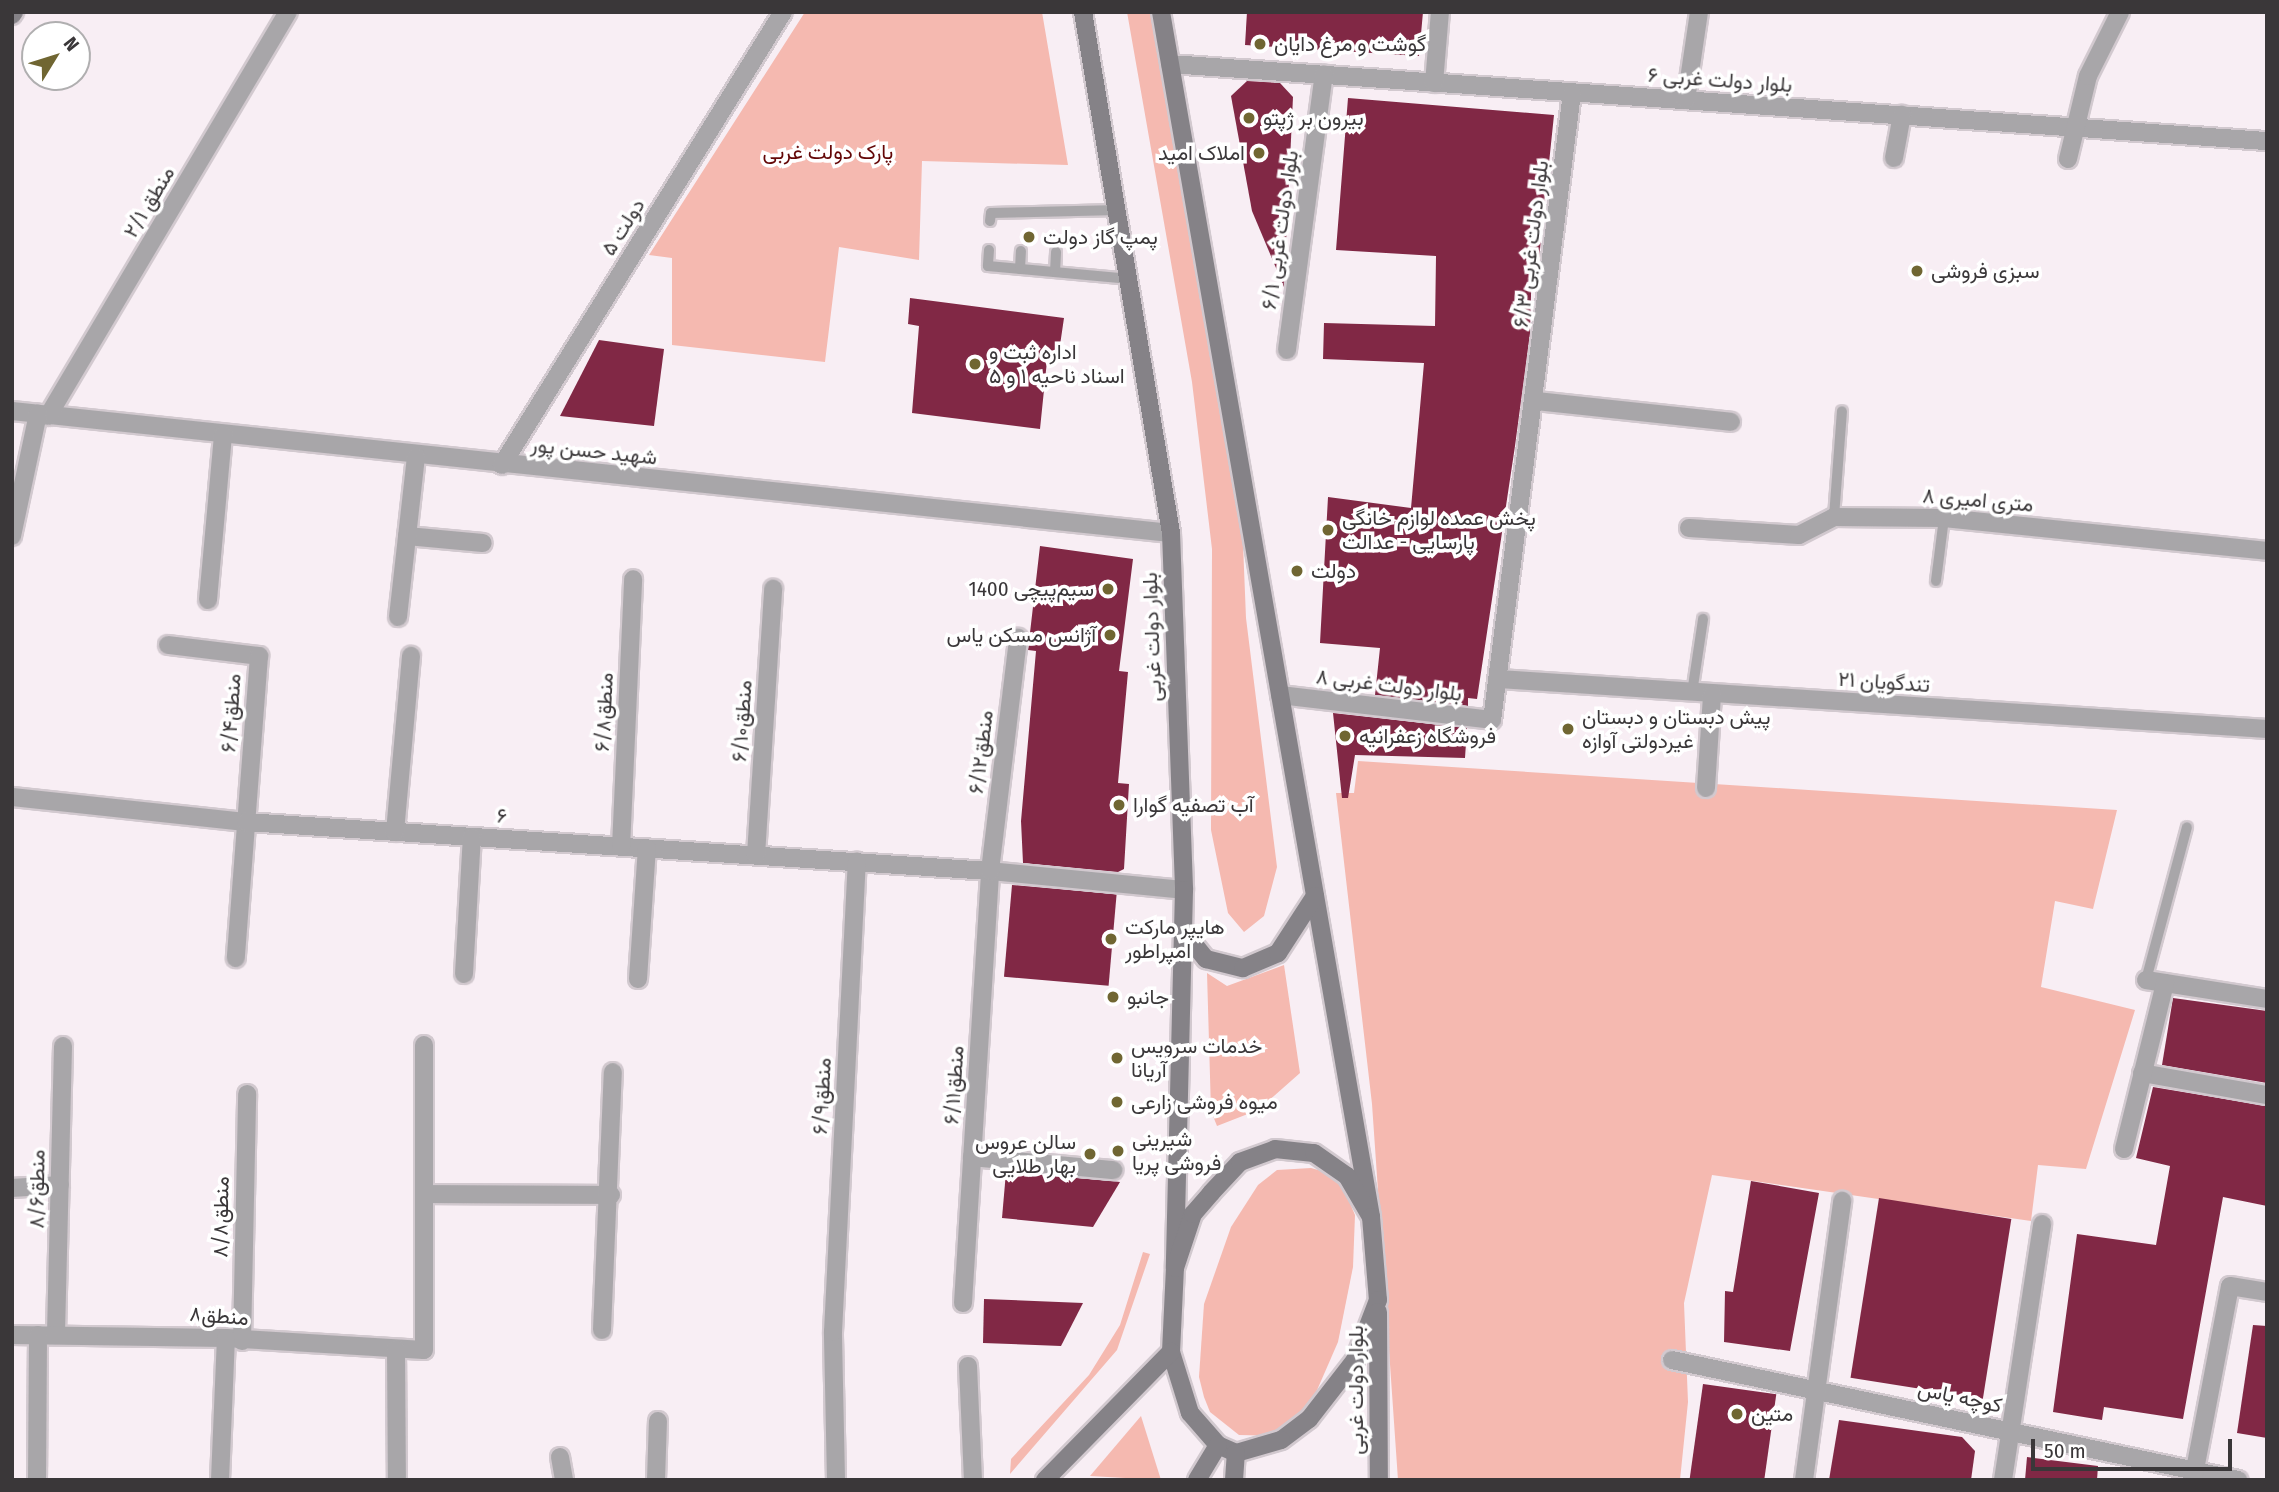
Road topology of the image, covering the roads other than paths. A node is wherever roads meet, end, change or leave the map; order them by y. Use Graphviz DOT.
graph roads {
  1 [pos="288,12"];
  2 [pos="783,12"];
  3 [pos="1083,12"];
  4 [pos="1161,12"];
  5 [pos="1440,12"];
  6 [pos="1699,12"];
  7 [pos="2120,12"];
  8 [pos="1170,64"];
  9 [pos="1324,74"];
  10 [pos="1434,83"];
  11 [pos="1572,93"];
  12 [pos="1686,100"];
  13 [pos="1902,116"];
  14 [pos="2075,127"];
  15 [pos="2267,141"];
  16 [pos="1894,158"];
  17 [pos="2068,159"];
  18 [pos="1119,210"];
  19 [pos="1058,211"];
  20 [pos="990,221"];
  21 [pos="1057,223"];
  22 [pos="989,250"];
  23 [pos="1021,251"];
  24 [pos="1056,252"];
  25 [pos="1020,269"];
  26 [pos="1055,272"];
  27 [pos="1130,279"];
  28 [pos="1287,350"];
  29 [pos="1536,401"];
  30 [pos="12,411"];
  31 [pos="1843,411"];
  32 [pos="43,415"];
  33 [pos="1731,422"];
  34 [pos="223,435"];
  35 [pos="415,457"];
  36 [pos="502,465"];
  37 [pos="1834,517"];
  38 [pos="1944,518"];
  39 [pos="1689,528"];
  40 [pos="1171,533"];
  41 [pos="12,536"];
  42 [pos="407,536"];
  43 [pos="483,542"];
  44 [pos="2267,551"];
  45 [pos="633,579"];
  46 [pos="1936,581"];
  47 [pos="773,589"];
  48 [pos="208,600"];
  49 [pos="398,617"];
  50 [pos="1703,619"];
  51 [pos="1018,638"];
  52 [pos="168,645"];
  53 [pos="411,656"];
  54 [pos="1499,679"];
  55 [pos="1692,692"];
  56 [pos="1712,694"];
  57 [pos="1280,695"];
  58 [pos="1492,720"];
  59 [pos="2267,729"];
  60 [pos="1706,788"];
  61 [pos="12,797"];
  62 [pos="246,822"];
  63 [pos="2187,827"];
  64 [pos="395,832"];
  65 [pos="472,837"];
  66 [pos="621,846"];
  67 [pos="648,848"];
  68 [pos="756,855"];
  69 [pos="857,862"];
  70 [pos="990,871"];
  71 [pos="1184,891"];
  72 [pos="1315,896"];
  73 [pos="1184,932"];
  74 [pos="236,958"];
  75 [pos="464,974"];
  76 [pos="638,979"];
  77 [pos="2146,980"];
  78 [pos="2165,983"];
  79 [pos="2267,998"];
  80 [pos="62,1045"];
  81 [pos="424,1045"];
  82 [pos="614,1072"];
  83 [pos="2142,1073"];
  84 [pos="247,1094"];
  85 [pos="2267,1095"];
  86 [pos="2124,1149"];
  87 [pos="972,1157"];
  88 [pos="1113,1170"];
  89 [pos="60,1185"];
  90 [pos="12,1188"];
  91 [pos="426,1194"];
  92 [pos="611,1195"];
  93 [pos="1842,1201"];
  94 [pos="1371,1217"];
  95 [pos="2042,1224"];
  96 [pos="1175,1268"];
  97 [pos="2267,1292"];
  98 [pos="1378,1300"];
  99 [pos="963,1303"];
  100 [pos="602,1330"];
  101 [pos="47,1334"];
  102 [pos="12,1335"];
  103 [pos="234,1339"];
  104 [pos="396,1349"];
  105 [pos="1171,1352"];
  106 [pos="1672,1360"];
  107 [pos="968,1366"];
  108 [pos="1816,1390"];
  109 [pos="659,1421"];
  110 [pos="2010,1431"];
  111 [pos="1219,1445"];
  112 [pos="1236,1453"];
  113 [pos="560,1457"];
  114 [pos="2194,1475"];
  115 [pos="37,1480"];
  116 [pos="220,1480"];
  117 [pos="397,1480"];
  118 [pos="564,1480"];
  119 [pos="656,1480"];
  120 [pos="836,1480"];
  121 [pos="973,1480"];
  122 [pos="1045,1480"];
  123 [pos="1197,1480"];
  124 [pos="1234,1480"];
  125 [pos="1379,1480"];
  126 [pos="1804,1480"];
  127 [pos="2004,1480"];
  128 [pos="2238,1480"];
  1 -- 32 [label="street, منطق ۲/۱"];
  2 -- 36 [label="street, ۵ دولت"];
  3 -- 18 [label="main road, بلوار دولت غربی"];
  4 -- 8 [label="main road"];
  5 -- 10 [label="street"];
  6 -- 12 [label="street"];
  7 -- 14 [label="street"];
  8 -- 9 [label="street, بلوار دولت غربی ۶"];
  8 -- 57 [label="main road"];
  9 -- 10 [label="street, بلوار دولت غربی ۶"];
  9 -- 28 [label="street, بلوار دولت غربی ۶/۱"];
  10 -- 11 [label="street, بلوار دولت غربی ۶"];
  11 -- 12 [label="street, بلوار دولت غربی ۶"];
  11 -- 29 [label="street, بلوار دولت غربی ۶/۳"];
  12 -- 13 [label="street, بلوار دولت غربی ۶"];
  13 -- 14 [label="street, بلوار دولت غربی ۶"];
  13 -- 16 [label="street"];
  14 -- 15 [label="street, بلوار دولت غربی ۶"];
  14 -- 17 [label="street"];
  18 -- 19 [label="lane"];
  18 -- 27 [label="main road, بلوار دولت غربی"];
  19 -- 20 [label="lane"];
  19 -- 21 [label="lane"];
  22 -- 25 [label="lane"];
  23 -- 25 [label="lane"];
  24 -- 26 [label="lane"];
  25 -- 26 [label="lane"];
  26 -- 27 [label="lane"];
  27 -- 40 [label="main road, بلوار دولت غربی"];
  29 -- 33 [label="street"];
  29 -- 54 [label="street, بلوار دولت غربی ۶/۳"];
  30 -- 32 [label="street, شهید حسن پور"];
  31 -- 37 [label="lane"];
  32 -- 34 [label="street, شهید حسن پور"];
  32 -- 41 [label="street, منطق ۲/۱"];
  34 -- 35 [label="street, شهید حسن پور"];
  34 -- 48 [label="street"];
  35 -- 36 [label="street, شهید حسن پور"];
  35 -- 42 [label="street"];
  36 -- 40 [label="street, شهید حسن پور"];
  37 -- 38 [label="street, ۸ متری امیری"];
  37 -- 39 [label="street, ۸ متری امیری"];
  38 -- 44 [label="street, ۸ متری امیری"];
  38 -- 46 [label="lane"];
  40 -- 71 [label="main road, بلوار دولت غربی"];
  42 -- 43 [label="street"];
  42 -- 49 [label="street"];
  45 -- 66 [label="street, منطق۶/۸"];
  47 -- 68 [label="street, منطق۶/۱۰"];
  50 -- 55 [label="lane"];
  51 -- 70 [label="street, منطق۶/۱۲"];
  52 -- 62 [label="street, منطق۶/۴"];
  53 -- 64 [label="street"];
  54 -- 55 [label="street, ۲۱ تندگویان"];
  54 -- 58 [label="street, بلوار دولت غربی ۶/۳"];
  55 -- 56 [label="street, ۲۱ تندگویان"];
  56 -- 59 [label="street, ۲۱ تندگویان"];
  56 -- 60 [label="street"];
  57 -- 58 [label="street, بلوار دولت غربی ۸"];
  57 -- 72 [label="main road"];
  61 -- 62 [label="street, ۶"];
  62 -- 64 [label="street, ۶"];
  62 -- 74 [label="street"];
  63 -- 77 [label="lane"];
  64 -- 65 [label="street, ۶"];
  65 -- 66 [label="street, ۶"];
  65 -- 75 [label="street"];
  66 -- 67 [label="street, ۶"];
  67 -- 68 [label="street, ۶"];
  67 -- 76 [label="street"];
  68 -- 69 [label="street, ۶"];
  69 -- 70 [label="street, ۶"];
  69 -- 120 [label="street, منطق۶/۹"];
  70 -- 71 [label="street, ۶"];
  70 -- 87 [label="street, منطق۶/۱۱"];
  71 -- 73 [label="main road, بلوار دولت غربی"];
  72 -- 73 [label="main road"];
  72 -- 94 [label="main road"];
  73 -- 96 [label="main road, بلوار دولت غربی"];
  77 -- 78 [label="street"];
  78 -- 79 [label="street"];
  78 -- 83 [label="street"];
  80 -- 89 [label="street, منطق۸/۶"];
  81 -- 91 [label="street"];
  82 -- 92 [label="street"];
  83 -- 85 [label="street"];
  83 -- 86 [label="street"];
  84 -- 103 [label="street, منطق۸/۸"];
  87 -- 88 [label="street"];
  87 -- 99 [label="street, منطق۶/۱۱"];
  89 -- 90 [label="street"];
  89 -- 101 [label="street, منطق۸/۶"];
  91 -- 92 [label="street"];
  91 -- 104 [label="street, منطق۸"];
  92 -- 100 [label="street"];
  93 -- 108 [label="street"];
  94 -- 96 [label="main road"];
  94 -- 98 [label="main road, بلوار دولت غربی"];
  95 -- 110 [label="street"];
  96 -- 105 [label="main road"];
  97 -- 114 [label="street"];
  98 -- 112 [label="main road"];
  98 -- 125 [label="main road, بلوار دولت غربی"];
  101 -- 102 [label="street, منطق۸"];
  101 -- 103 [label="street, منطق۸"];
  101 -- 115 [label="street, منطق۸/۶"];
  103 -- 104 [label="street, منطق۸"];
  103 -- 116 [label="street, منطق۸/۸"];
  104 -- 117 [label="street"];
  105 -- 111 [label="main road"];
  105 -- 122 [label="main road"];
  106 -- 108 [label="street, کوچه یاس"];
  107 -- 121 [label="street"];
  108 -- 110 [label="street, کوچه یاس"];
  108 -- 126 [label="street"];
  109 -- 119 [label="street"];
  110 -- 114 [label="street, کوچه یاس"];
  110 -- 127 [label="street"];
  111 -- 112 [label="main road"];
  111 -- 123 [label="main road"];
  112 -- 124 [label="main road"];
  113 -- 118 [label="street"];
  114 -- 128 [label="street, کوچه یاس"];
}
